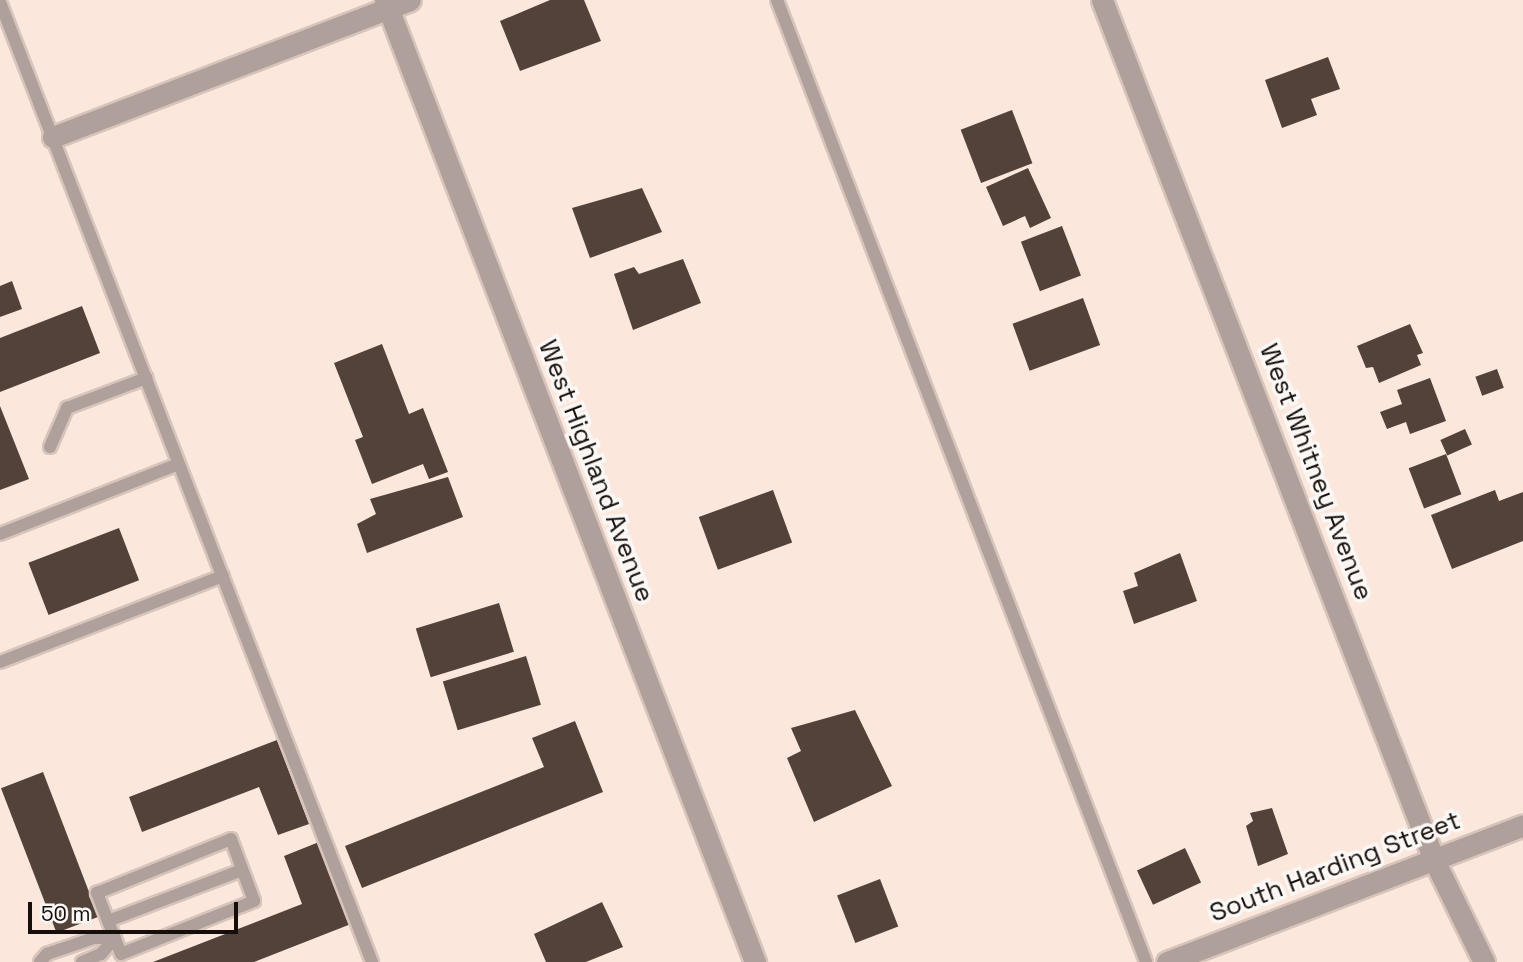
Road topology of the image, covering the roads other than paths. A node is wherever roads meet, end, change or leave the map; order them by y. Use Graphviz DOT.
graph roads {
  1 [pos="410,0"];
  2 [pos="777,0"];
  3 [pos="1102,0"];
  4 [pos="0,2"];
  5 [pos="387,4"];
  6 [pos="53,137"];
  7 [pos="146,378"];
  8 [pos="50,447"];
  9 [pos="179,464"];
  10 [pos="0,534"];
  11 [pos="223,576"];
  12 [pos="0,662"];
  13 [pos="1523,825"];
  14 [pos="1434,860"];
  15 [pos="242,870"];
  16 [pos="108,921"];
  17 [pos="115,938"];
  18 [pos="40,962"];
  19 [pos="82,962"];
  20 [pos="372,962"];
  21 [pos="755,962"];
  22 [pos="1146,962"];
  23 [pos="1167,962"];
  24 [pos="1484,962"];
  1 -- 5 [label="street"];
  2 -- 22 [label="lane"];
  3 -- 14 [label="street, West Whitney Avenue"];
  4 -- 6 [label="lane"];
  5 -- 6 [label="street"];
  5 -- 21 [label="street, West Highland Avenue"];
  6 -- 7 [label="lane"];
  7 -- 8 [label="lane"];
  7 -- 9 [label="lane"];
  9 -- 10 [label="lane"];
  9 -- 11 [label="lane"];
  11 -- 12 [label="lane"];
  11 -- 20 [label="lane"];
  13 -- 14 [label="street, South Harding Street"];
  14 -- 23 [label="street, South Harding Street"];
  14 -- 24 [label="street, West Whitney Avenue"];
  15 -- 16 [label="lane"];
  15 -- 16 [label="lane"];
  15 -- 17 [label="lane"];
  16 -- 17 [label="lane"];
  17 -- 18 [label="lane"];
  17 -- 19 [label="lane"];
}
